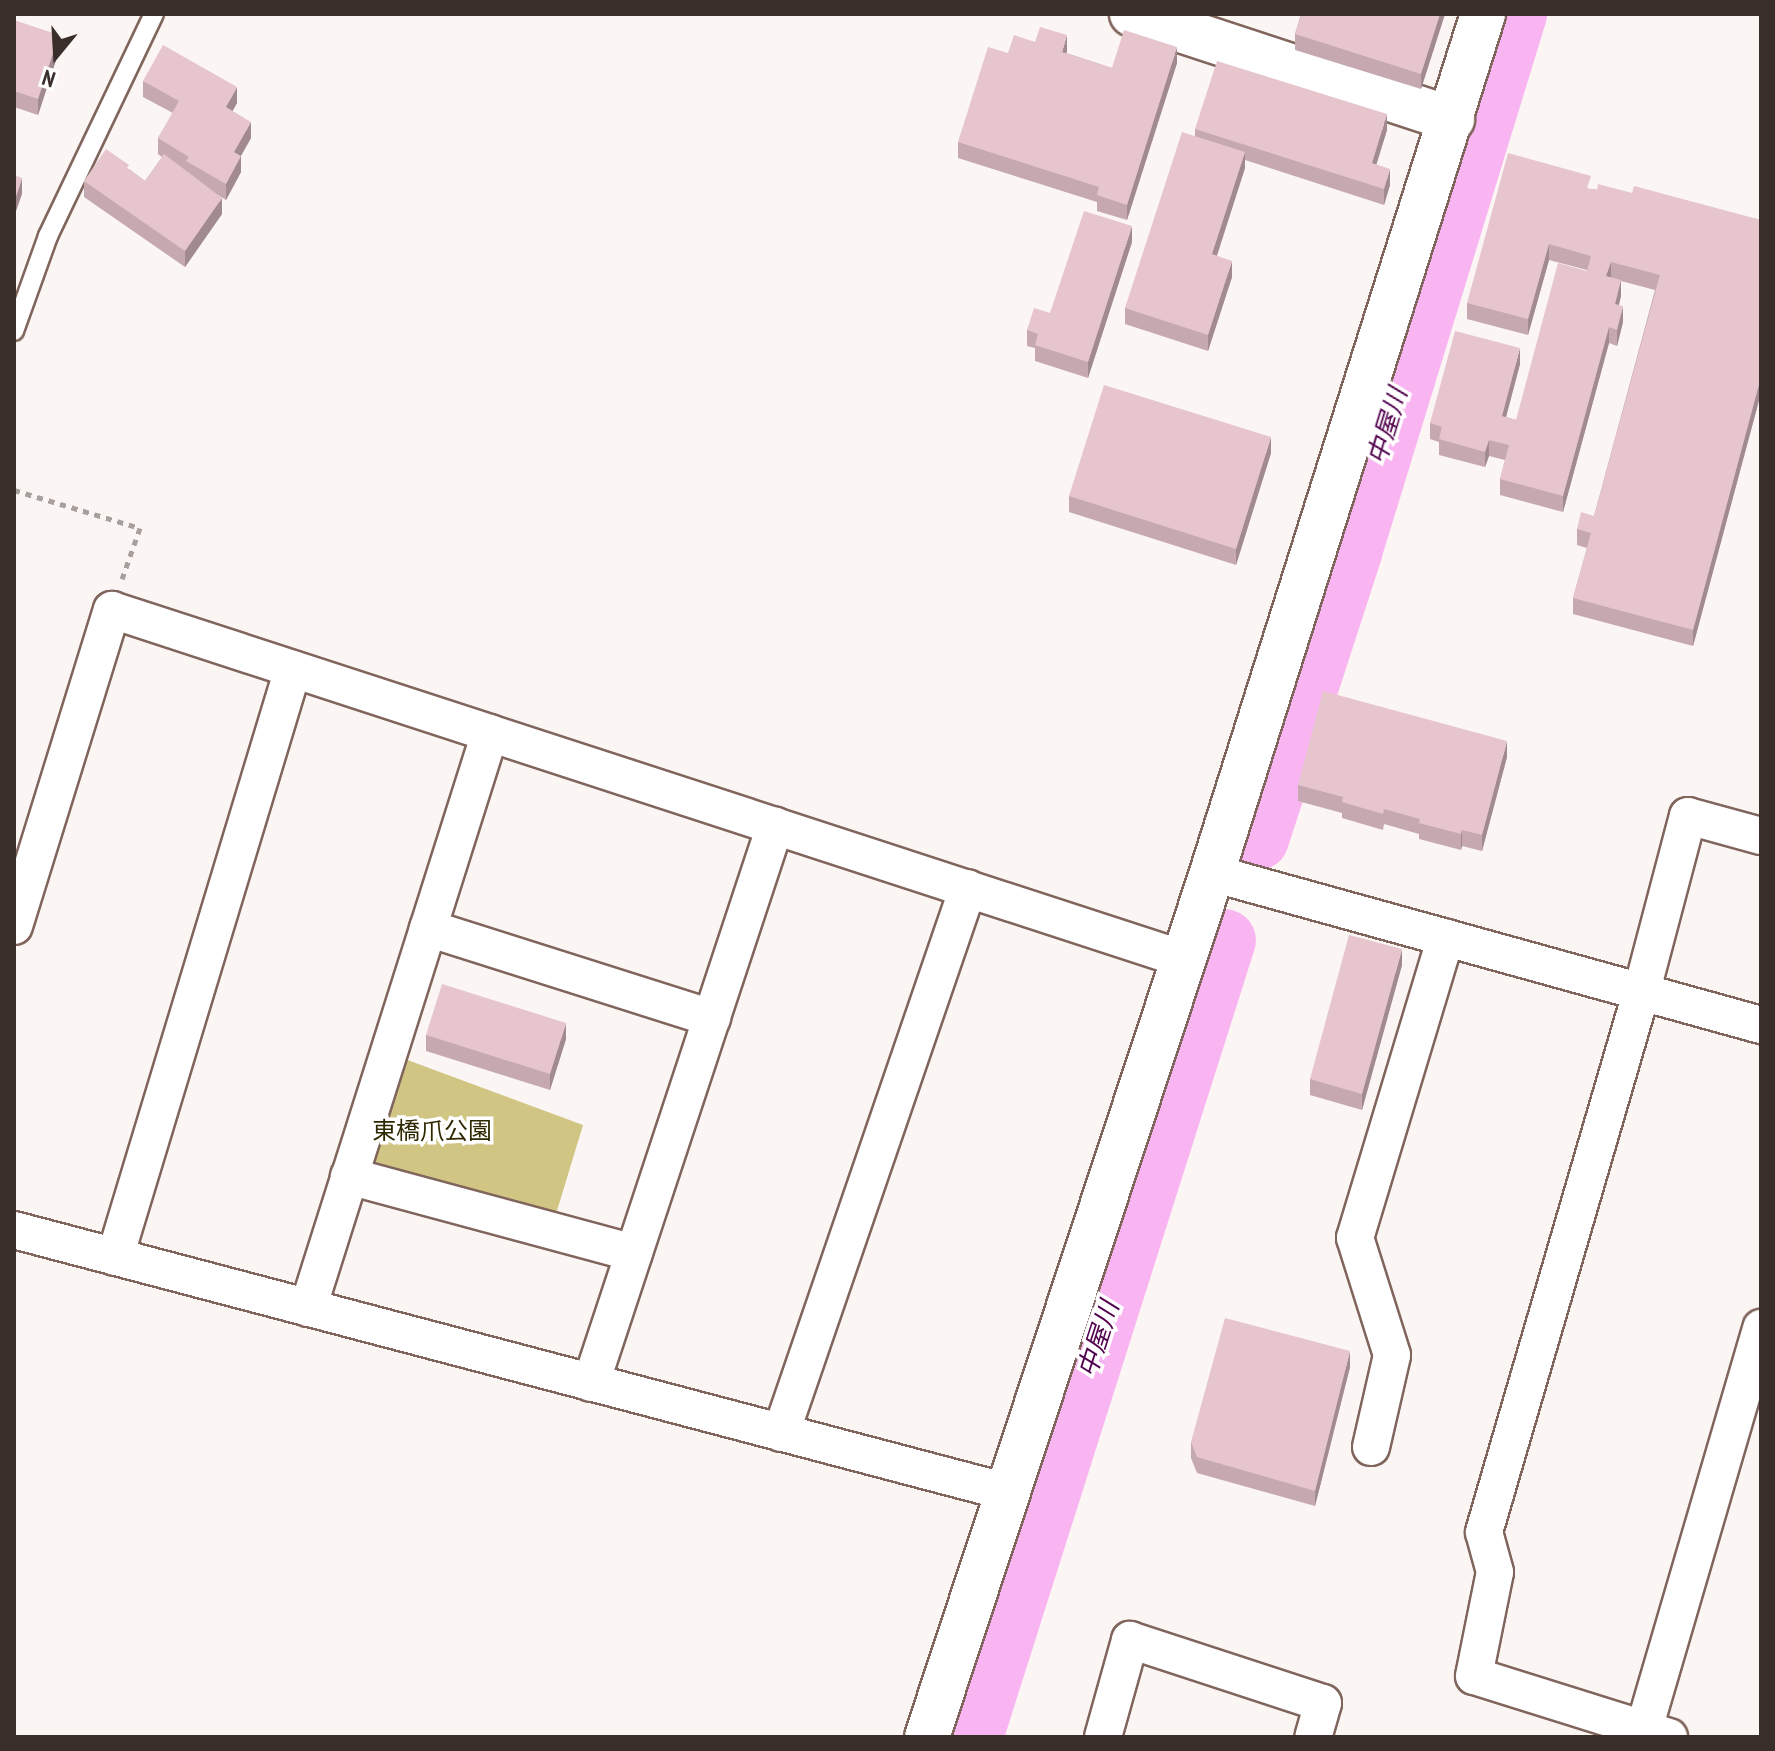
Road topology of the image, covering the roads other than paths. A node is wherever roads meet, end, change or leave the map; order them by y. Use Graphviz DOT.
graph roads {
  1 [pos="154,14"];
  2 [pos="1132,14"];
  3 [pos="1483,14"];
  4 [pos="1199,25"];
  5 [pos="1452,119"];
  6 [pos="14,331"];
  7 [pos="293,669"];
  8 [pos="490,733"];
  9 [pos="775,826"];
  10 [pos="1761,836"];
  11 [pos="1212,873"];
  12 [pos="968,888"];
  13 [pos="14,926"];
  14 [pos="428,928"];
  15 [pos="1446,937"];
  16 [pos="1183,959"];
  17 [pos="1642,990"];
  18 [pos="712,1018"];
  19 [pos="1761,1025"];
  20 [pos="349,1176"];
  21 [pos="14,1230"];
  22 [pos="634,1253"];
  23 [pos="115,1257"];
  24 [pos="308,1308"];
  25 [pos="1761,1328"];
  26 [pos="591,1383"];
  27 [pos="781,1433"];
  28 [pos="1371,1447"];
  29 [pos="1007,1492"];
  30 [pos="1656,1733"];
  31 [pos="927,1737"];
  32 [pos="1103,1737"];
  33 [pos="1313,1737"];
  1 -- 6 [label="lane"];
  2 -- 4 [label="street"];
  3 -- 5 [label="street"];
  4 -- 5 [label="street"];
  5 -- 11 [label="street"];
  7 -- 8 [label="street"];
  7 -- 13 [label="street"];
  7 -- 23 [label="street"];
  8 -- 9 [label="street"];
  8 -- 14 [label="street"];
  9 -- 12 [label="street"];
  9 -- 18 [label="street"];
  10 -- 17 [label="street"];
  11 -- 15 [label="street"];
  11 -- 16 [label="street"];
  12 -- 16 [label="street"];
  12 -- 27 [label="street"];
  14 -- 18 [label="street"];
  14 -- 20 [label="street"];
  15 -- 17 [label="street"];
  15 -- 28 [label="street"];
  16 -- 29 [label="street"];
  17 -- 19 [label="street"];
  17 -- 30 [label="street"];
  18 -- 22 [label="street"];
  20 -- 22 [label="street"];
  20 -- 24 [label="street"];
  21 -- 23 [label="street"];
  22 -- 26 [label="street"];
  23 -- 24 [label="street"];
  24 -- 26 [label="street"];
  25 -- 30 [label="street"];
  26 -- 27 [label="street"];
  27 -- 29 [label="street"];
  29 -- 31 [label="street"];
  32 -- 33 [label="street"];
}
